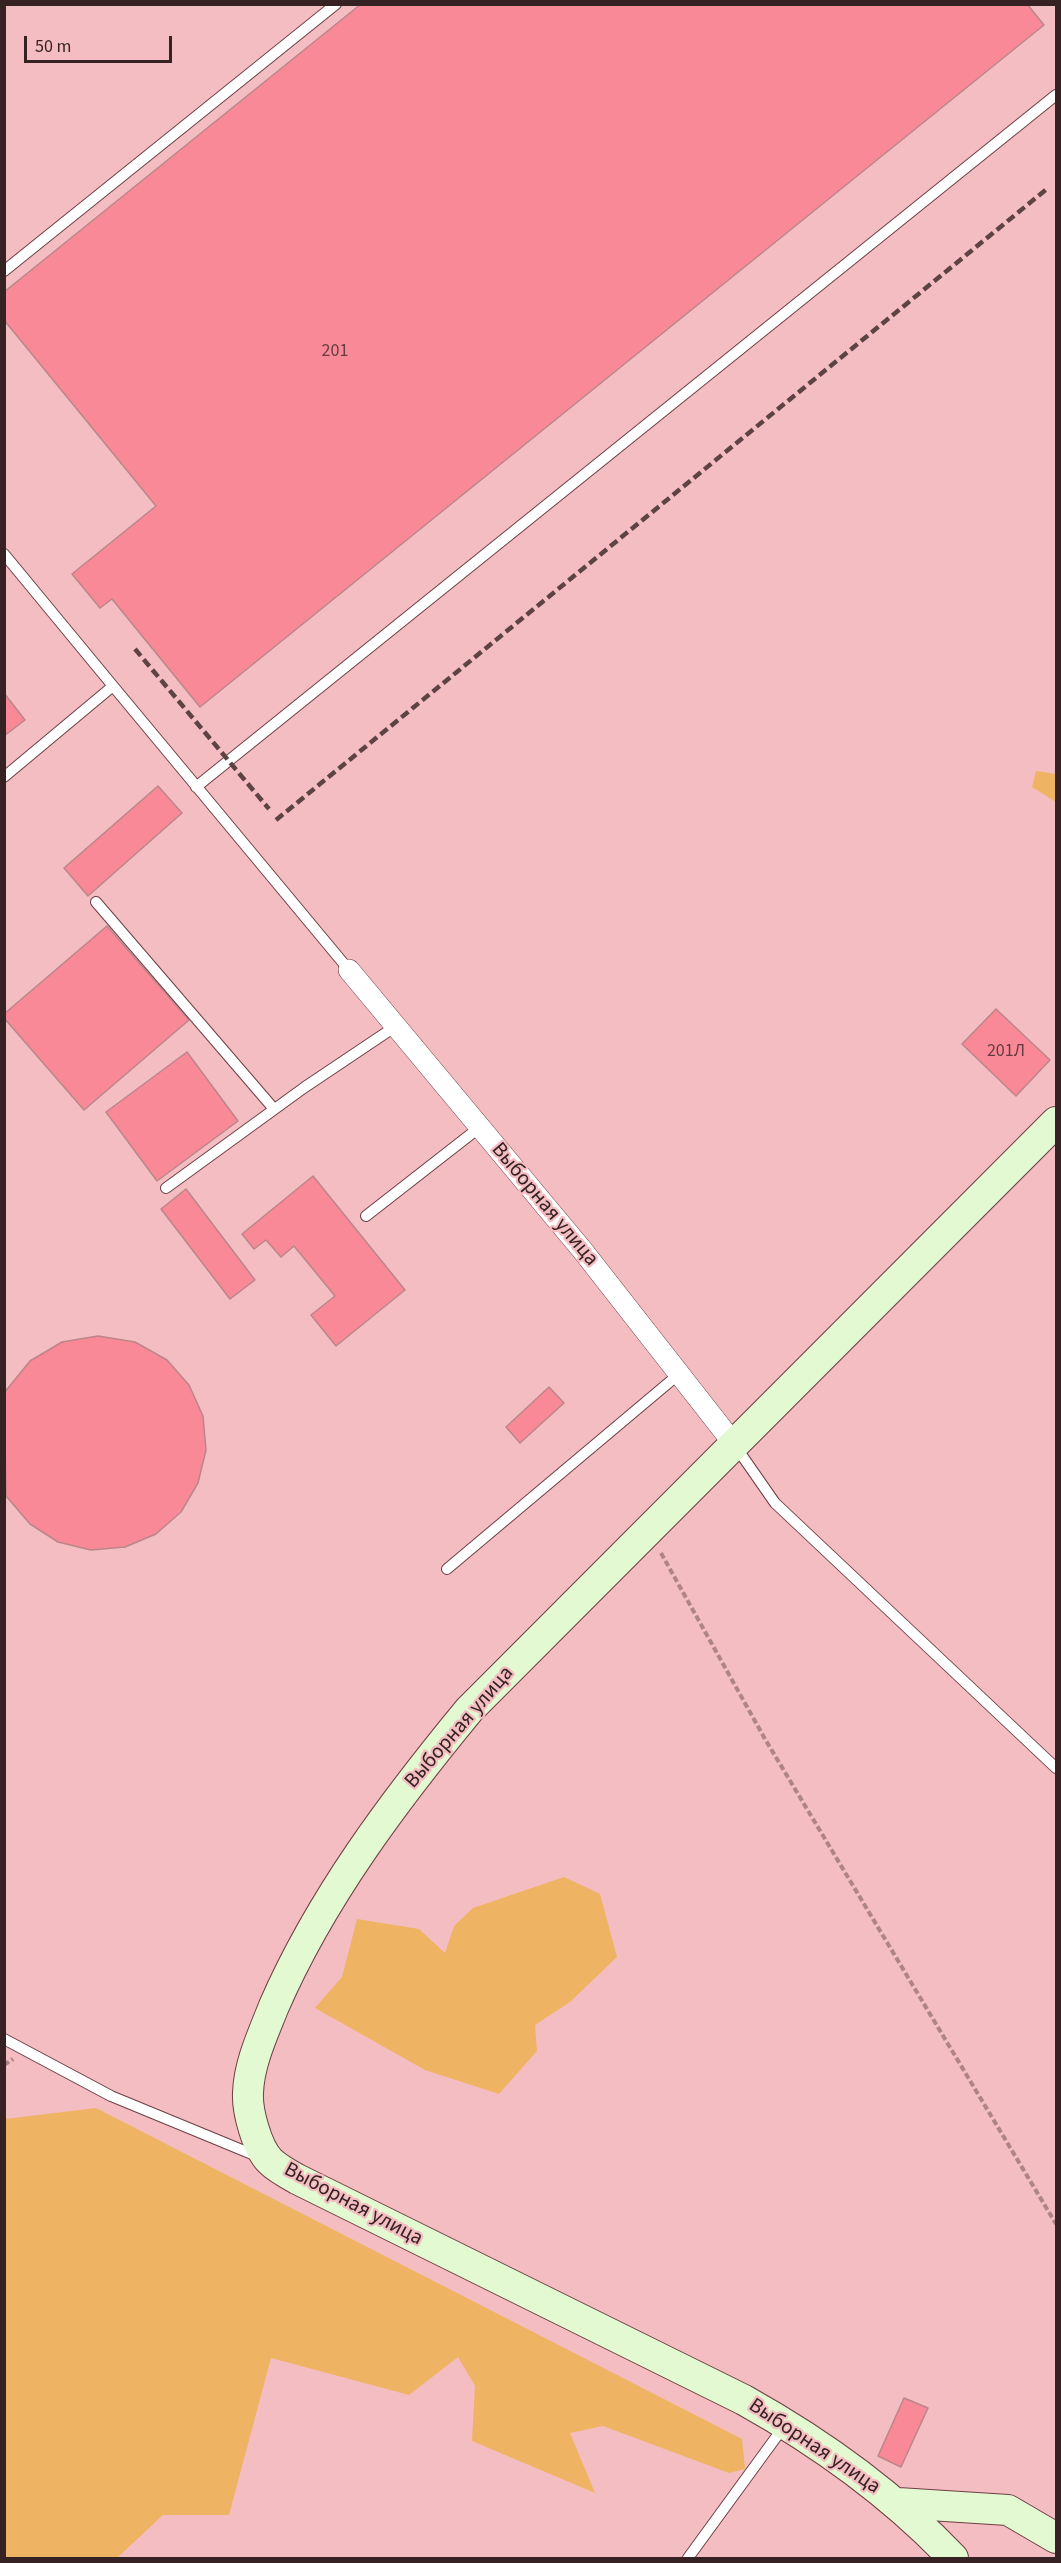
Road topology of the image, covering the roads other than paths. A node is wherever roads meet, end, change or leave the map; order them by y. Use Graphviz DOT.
graph roads {
  1 [pos="336,4"];
  2 [pos="1056,95"];
  3 [pos="4,271"];
  4 [pos="4,554"];
  5 [pos="113,686"];
  6 [pos="4,777"];
  7 [pos="196,787"];
  8 [pos="96,902"];
  9 [pos="349,970"];
  10 [pos="396,1026"];
  11 [pos="273,1110"];
  12 [pos="1056,1122"];
  13 [pos="480,1127"];
  14 [pos="166,1188"];
  15 [pos="366,1216"];
  16 [pos="679,1374"];
  17 [pos="735,1444"];
  18 [pos="447,1569"];
  19 [pos="1056,1768"];
  20 [pos="4,2039"];
  21 [pos="270,2161"];
  22 [pos="786,2423"];
  23 [pos="898,2504"];
  24 [pos="1056,2538"];
  25 [pos="688,2559"];
  26 [pos="953,2559"];
  1 -- 3 [label="lane"];
  2 -- 7 [label="lane"];
  4 -- 5 [label="lane"];
  5 -- 6 [label="lane"];
  5 -- 7 [label="lane"];
  7 -- 9 [label="lane"];
  8 -- 11 [label="lane"];
  9 -- 10 [label="street, Выборная улица"];
  10 -- 11 [label="lane"];
  10 -- 13 [label="street, Выборная улица"];
  11 -- 14 [label="lane"];
  12 -- 17 [label="main road, Выборная улица"];
  13 -- 15 [label="lane"];
  13 -- 16 [label="street, Выборная улица"];
  16 -- 17 [label="street, Выборная улица"];
  16 -- 18 [label="lane"];
  17 -- 19 [label="lane"];
  17 -- 21 [label="main road, Выборная улица"];
  20 -- 21 [label="lane"];
  21 -- 22 [label="main road, Выборная улица"];
  22 -- 23 [label="main road, Выборная улица"];
  22 -- 25 [label="lane"];
  23 -- 24 [label="main road"];
  23 -- 26 [label="main road, Выборная улица"];
}
